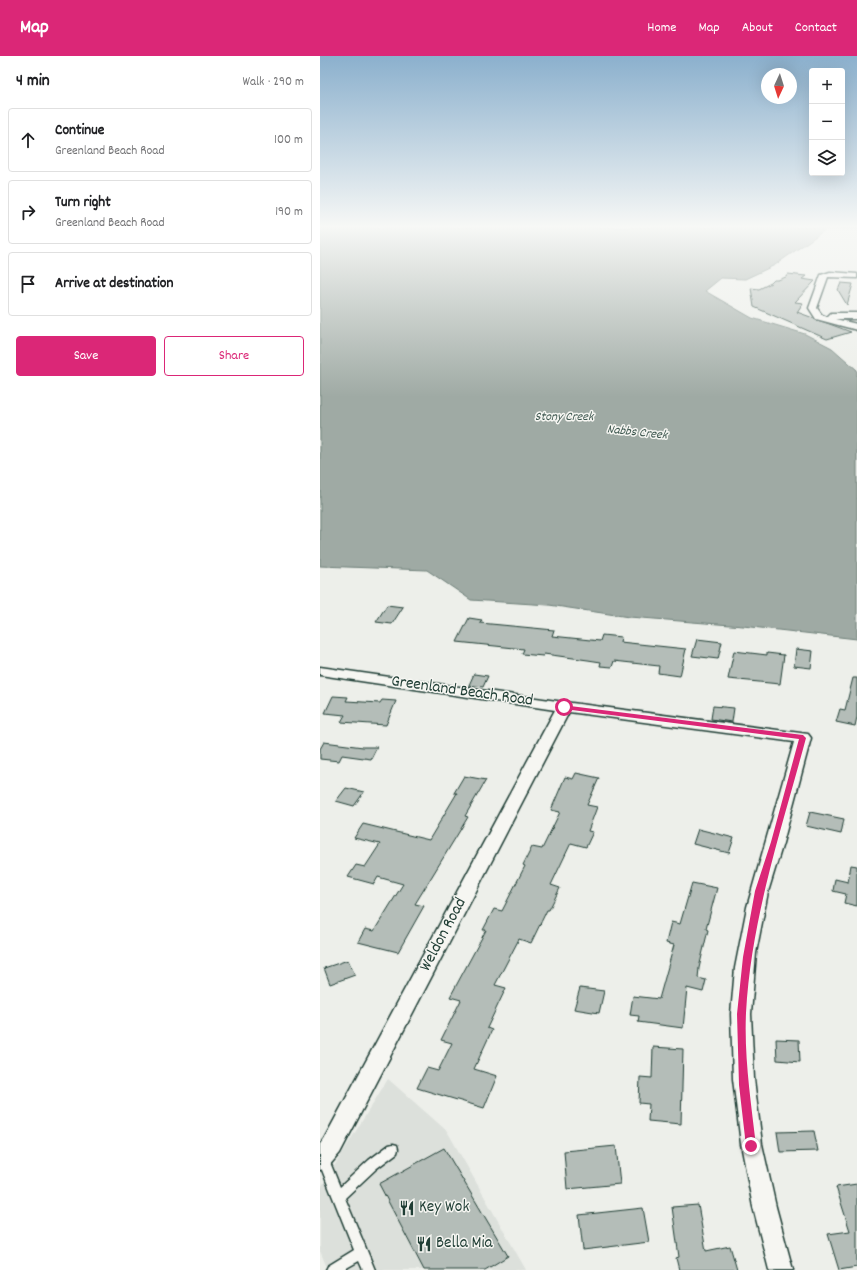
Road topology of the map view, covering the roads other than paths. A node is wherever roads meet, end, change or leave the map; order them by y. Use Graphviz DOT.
graph roads {
  1 [pos="822,284"];
  2 [pos="857,316"];
  3 [pos="819,317"];
  4 [pos="857,328"];
  5 [pos="320,671"];
  6 [pos="564,707"];
  7 [pos="393,1149"];
  8 [pos="321,1159"];
  9 [pos="338,1197"];
  10 [pos="361,1253"];
  11 [pos="332,1270"];
  12 [pos="369,1270"];
  13 [pos="781,1270"];
  1 -- 3 [label="street"];
  2 -- 3 [label="street"];
  3 -- 4 [label="street"];
  5 -- 6 [label="street, Greenland Beach Road"];
  6 -- 8 [label="street, Weldon Road"];
  6 -- 13 [label="street, Greenland Beach Road"];
  7 -- 9 [label="lane"];
  8 -- 9 [label="lane"];
  9 -- 10 [label="lane"];
  10 -- 11 [label="lane"];
  10 -- 12 [label="lane"];
}
